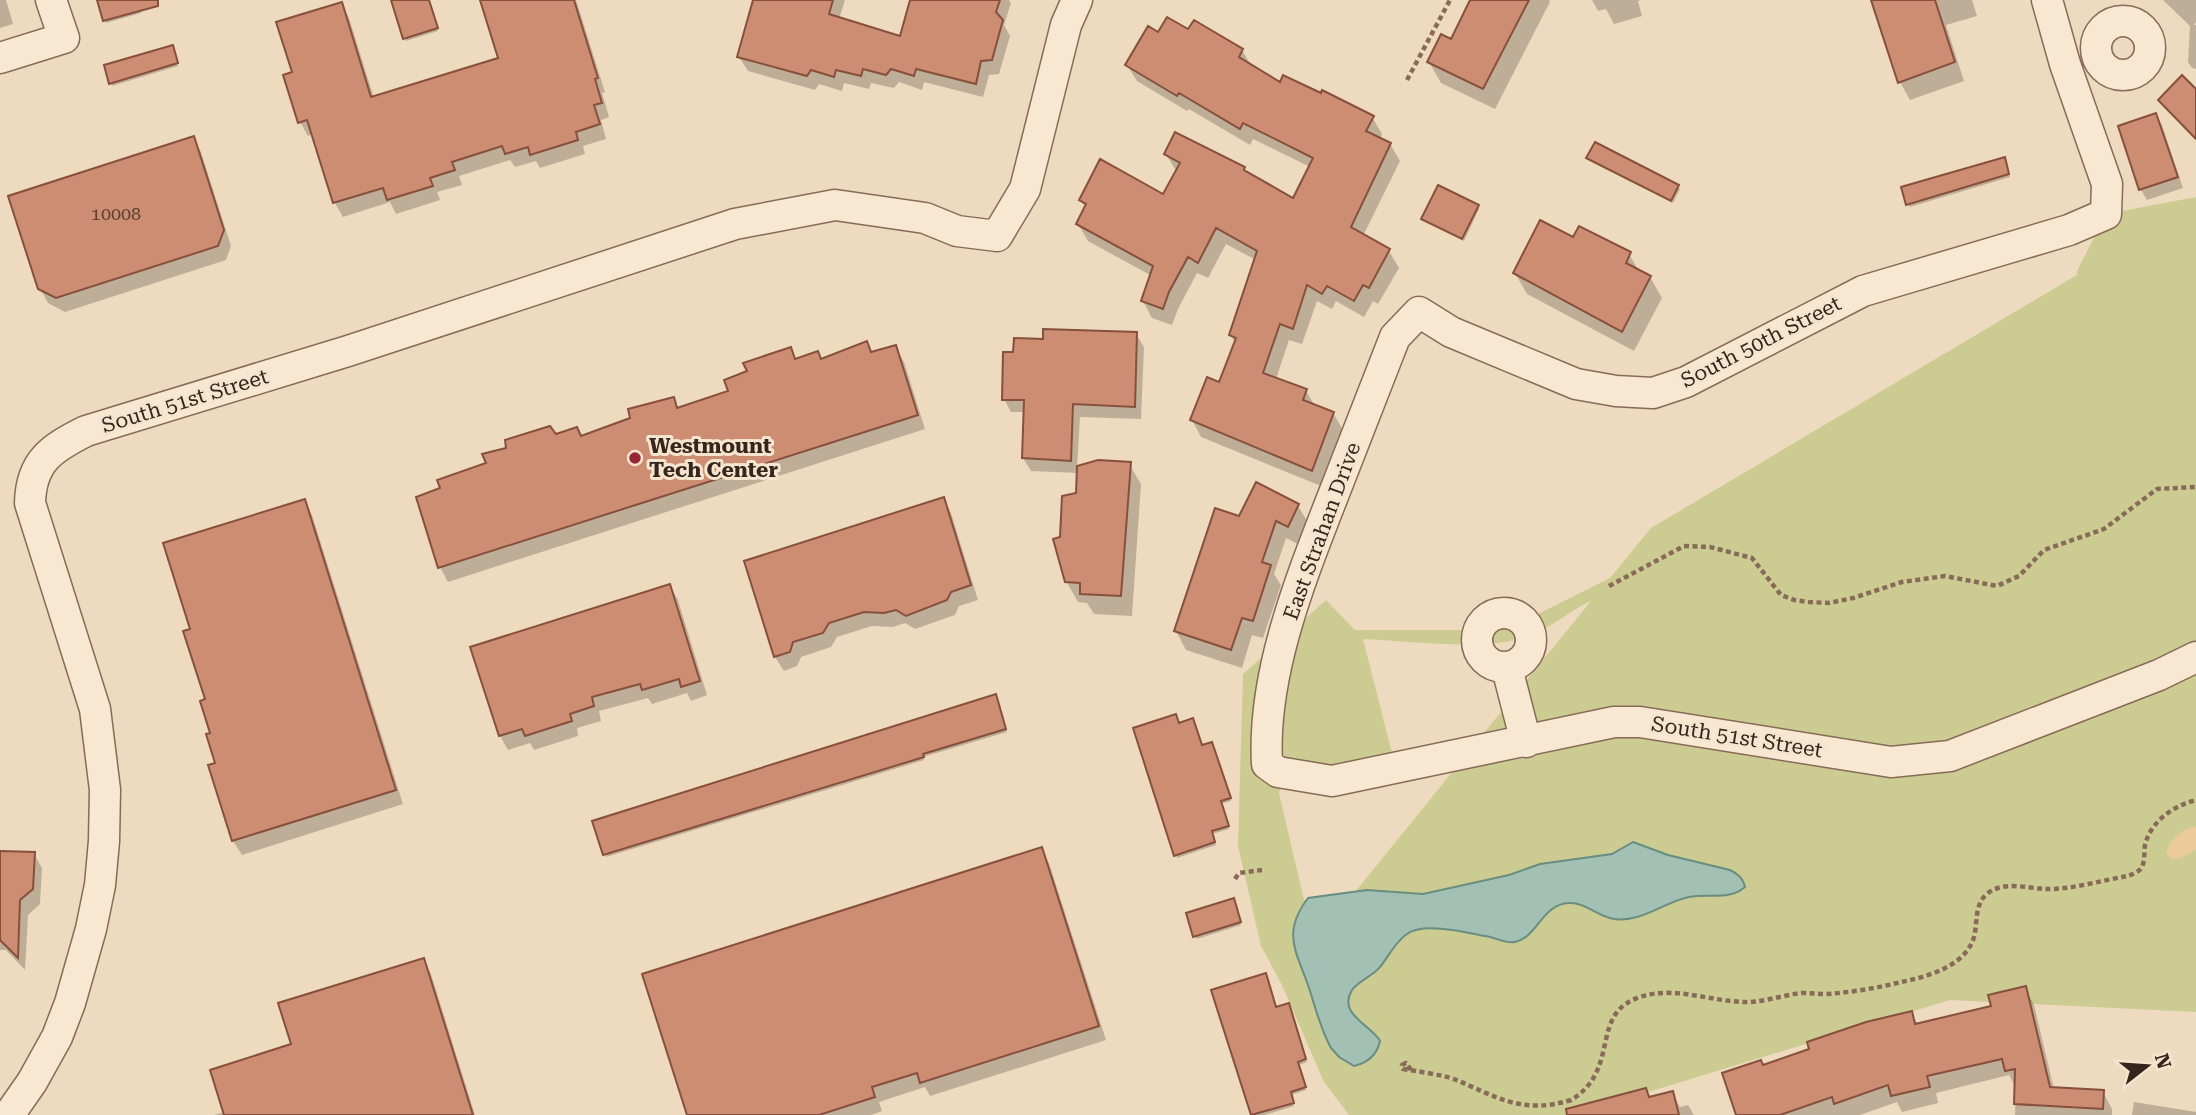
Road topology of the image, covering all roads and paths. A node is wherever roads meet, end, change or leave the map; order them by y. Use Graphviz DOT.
graph roads {
  1 [pos="51,0"];
  2 [pos="1077,0"];
  3 [pos="1450,0"];
  4 [pos="2047,0"];
  5 [pos="2096,55"];
  6 [pos="0,58"];
  7 [pos="2065,64"];
  8 [pos="1407,80"];
  9 [pos="1419,312"];
  10 [pos="2196,487"];
  11 [pos="1609,586"];
  12 [pos="2196,657"];
  13 [pos="1507,668"];
  14 [pos="1526,742"];
  15 [pos="1267,764"];
  16 [pos="2196,800"];
  17 [pos="1262,870"];
  18 [pos="1234,879"];
  19 [pos="1412,1070"];
  20 [pos="1512,1109"];
  21 [pos="1534,1112"];
  22 [pos="9,1115"];
  1 -- 6 [label="street"];
  2 -- 22 [label="street, South 51st Street"];
  3 -- 8 [label="path"];
  4 -- 7 [label="street"];
  5 -- 7 [label="street"];
  7 -- 9 [label="street, South 50th Street"];
  9 -- 15 [label="street, East Strahan Drive"];
  10 -- 11 [label="path"];
  12 -- 14 [label="street, South 51st Street"];
  13 -- 14 [label="street"];
  14 -- 15 [label="street, South 51st Street"];
  16 -- 21 [label="path"];
  17 -- 18 [label="path"];
  19 -- 20 [label="path"];
}
